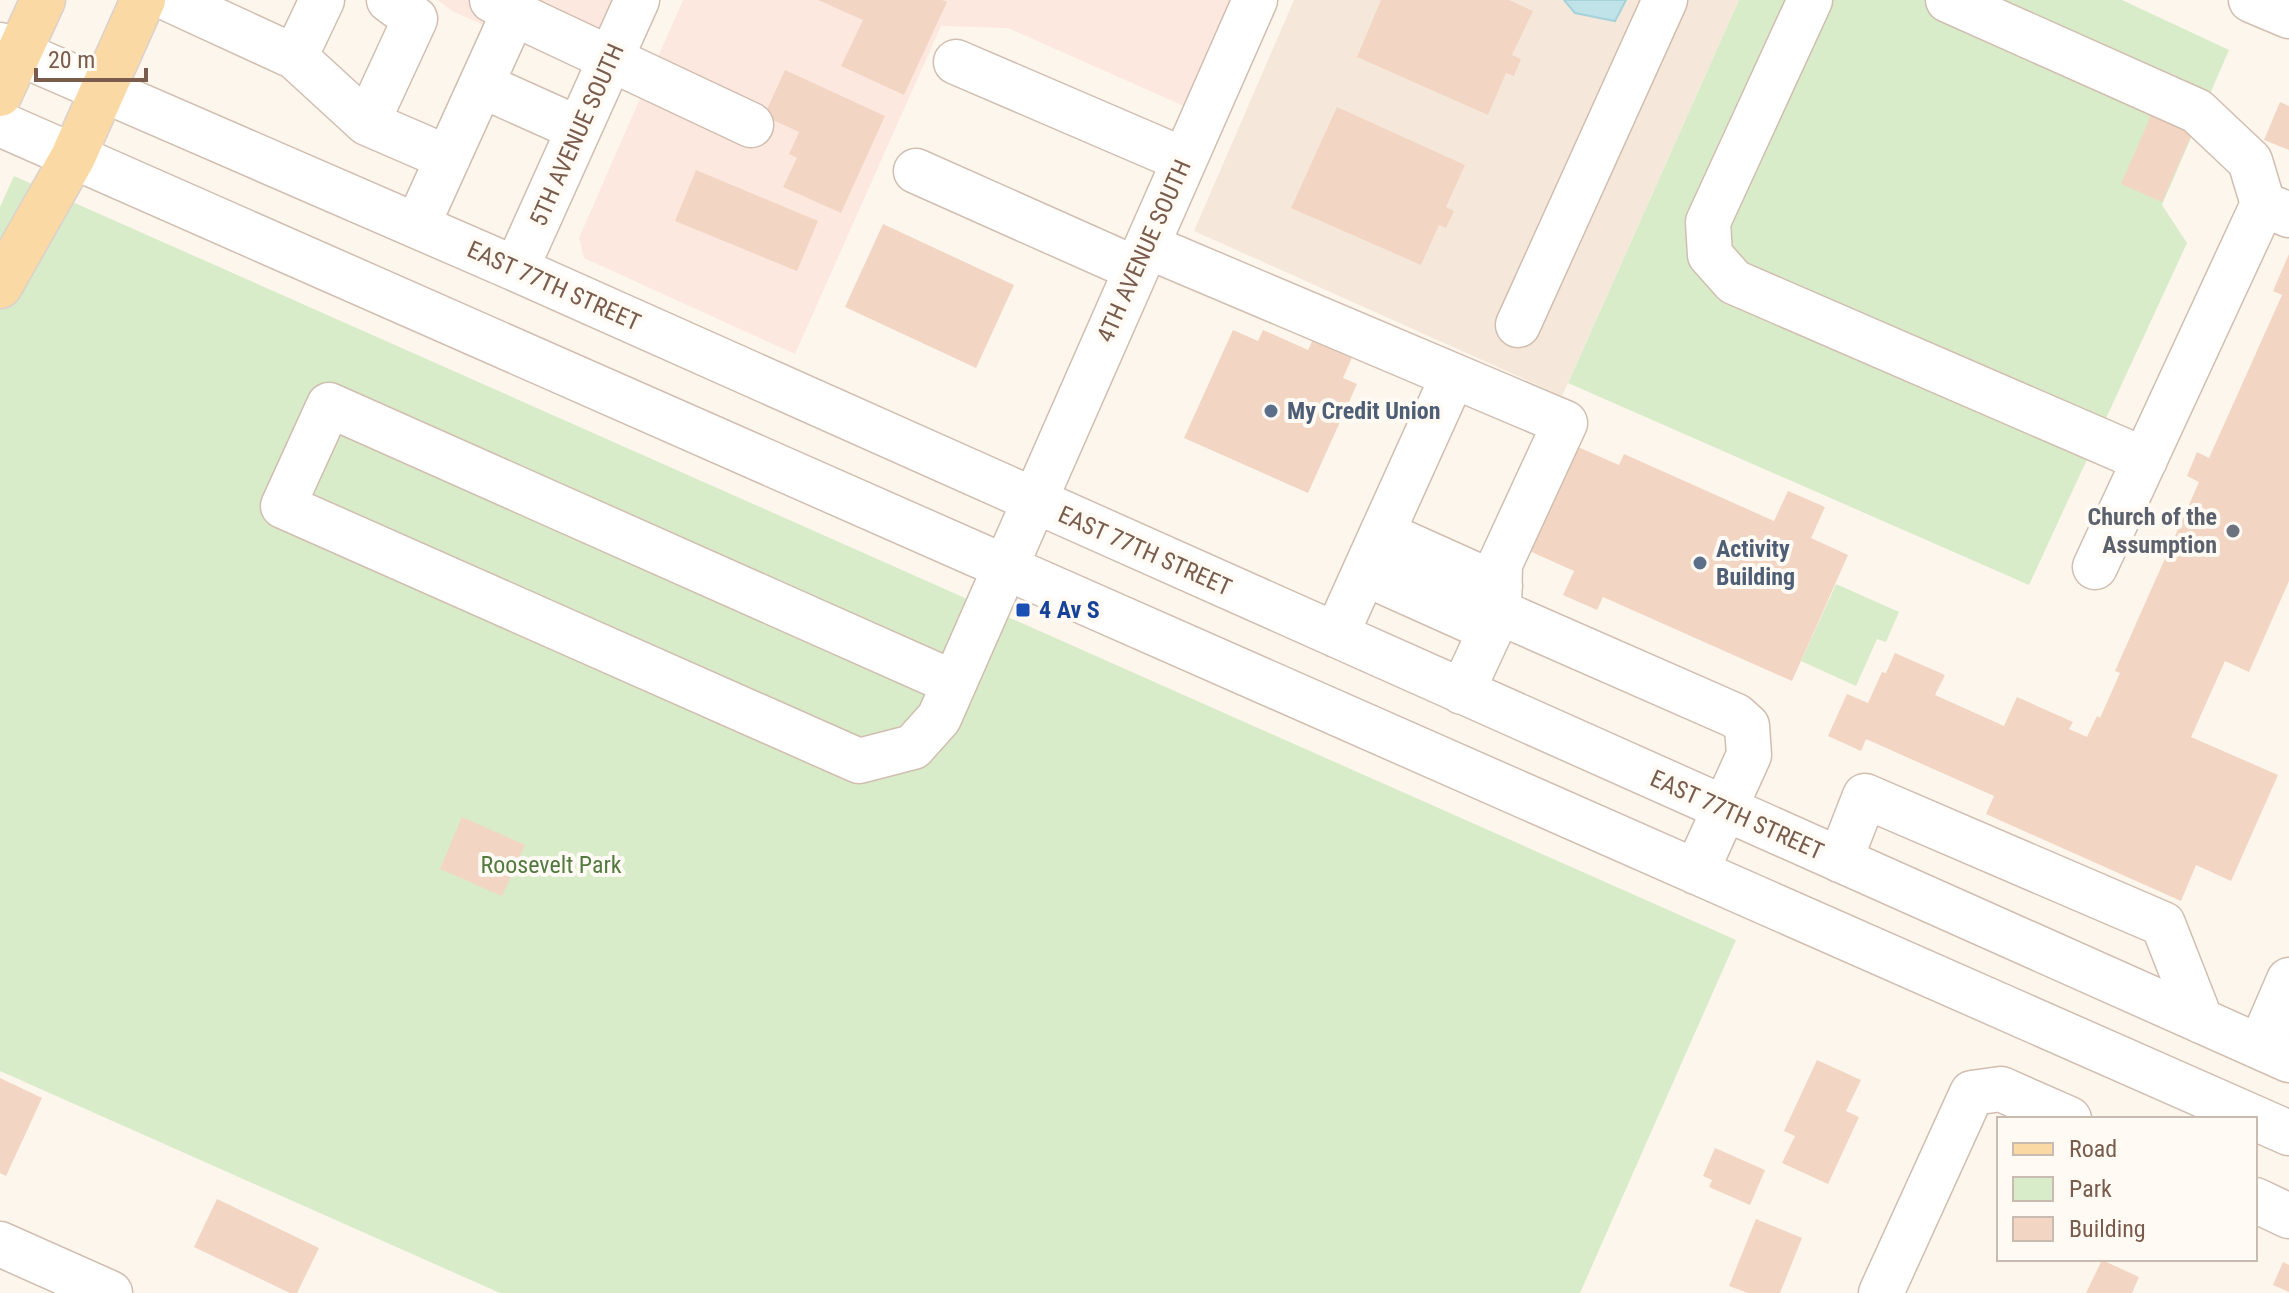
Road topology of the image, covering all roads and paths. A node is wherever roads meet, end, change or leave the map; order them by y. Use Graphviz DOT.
graph roads {
  1 [pos="43,0"];
  2 [pos="143,0"];
  3 [pos="171,0"];
  4 [pos="322,0"];
  5 [pos="389,0"];
  6 [pos="637,0"];
  7 [pos="1255,0"];
  8 [pos="1665,0"];
  9 [pos="1810,0"];
  10 [pos="1948,0"];
  11 [pos="2251,0"];
  12 [pos="503,6"];
  13 [pos="2289,16"];
  14 [pos="10,49"];
  15 [pos="295,57"];
  16 [pos="610,60"];
  17 [pos="956,62"];
  18 [pos="481,85"];
  19 [pos="103,89"];
  20 [pos="0,94"];
  21 [pos="367,123"];
  22 [pos="0,124"];
  23 [pos="751,125"];
  24 [pos="579,129"];
  25 [pos="73,157"];
  26 [pos="448,158"];
  27 [pos="1184,160"];
  28 [pos="916,171"];
  29 [pos="2276,209"];
  30 [pos="417,226"];
  31 [pos="1142,257"];
  32 [pos="516,269"];
  33 [pos="0,286"];
  34 [pos="1518,325"];
  35 [pos="1453,376"];
  36 [pos="2145,460"];
  37 [pos="1034,502"];
  38 [pos="1382,533"];
  39 [pos="1004,566"];
  40 [pos="2095,567"];
  41 [pos="1364,573"];
  42 [pos="1496,609"];
  43 [pos="1336,635"];
  44 [pos="954,683"];
  45 [pos="1462,692"];
  46 [pos="1726,809"];
  47 [pos="1840,860"];
  48 [pos="1696,872"];
  49 [pos="2289,980"];
  50 [pos="2201,1021"];
  51 [pos="2274,1054"];
  52 [pos="2064,1117"];
  53 [pos="2253,1117"];
  54 [pos="2257,1119"];
  55 [pos="2289,1133"];
  56 [pos="2257,1201"];
  57 [pos="2289,1216"];
  58 [pos="0,1244"];
  59 [pos="62,1283"];
  60 [pos="110,1293"];
  61 [pos="1881,1293"];
  1 -- 14 [label="main road"];
  2 -- 19 [label="main road"];
  3 -- 15 [label="street"];
  4 -- 15 [label="street"];
  5 -- 21 [label="street"];
  6 -- 16 [label="street, 5TH AVENUE SOUTH"];
  7 -- 27 [label="street, 4TH AVENUE SOUTH"];
  8 -- 34 [label="street"];
  9 -- 36 [label="street"];
  10 -- 29 [label="street"];
  11 -- 13 [label="street"];
  12 -- 16 [label="street"];
  12 -- 18 [label="street"];
  14 -- 19 [label="street, EAST 77TH STREET"];
  14 -- 20 [label="main road"];
  15 -- 21 [label="street"];
  16 -- 23 [label="street"];
  16 -- 24 [label="street, 5TH AVENUE SOUTH"];
  17 -- 27 [label="street"];
  18 -- 24 [label="street"];
  18 -- 26 [label="street"];
  19 -- 25 [label="main road"];
  19 -- 30 [label="street, EAST 77TH STREET"];
  21 -- 26 [label="street"];
  22 -- 25 [label="street"];
  24 -- 32 [label="street, 5TH AVENUE SOUTH"];
  25 -- 33 [label="main road"];
  25 -- 39 [label="street"];
  26 -- 30 [label="street"];
  27 -- 31 [label="street, 4TH AVENUE SOUTH"];
  28 -- 31 [label="street"];
  29 -- 36 [label="street"];
  30 -- 32 [label="street, EAST 77TH STREET"];
  31 -- 35 [label="street"];
  31 -- 37 [label="street, 4TH AVENUE SOUTH"];
  32 -- 37 [label="street, EAST 77TH STREET"];
  35 -- 38 [label="street"];
  35 -- 42 [label="street"];
  36 -- 40 [label="street"];
  37 -- 39 [label="street, 4TH AVENUE SOUTH"];
  37 -- 43 [label="street, EAST 77TH STREET"];
  38 -- 41 [label="street"];
  38 -- 42 [label="street"];
  39 -- 44 [label="street, 4TH AVENUE SOUTH"];
  39 -- 48 [label="street"];
  41 -- 42 [label="street"];
  41 -- 43 [label="street"];
  42 -- 45 [label="street"];
  42 -- 46 [label="street"];
  43 -- 45 [label="street, EAST 77TH STREET"];
  44 -- 44 [label="street, 4TH AVENUE SOUTH"];
  45 -- 46 [label="street, EAST 77TH STREET"];
  46 -- 47 [label="street, EAST 77TH STREET"];
  46 -- 48 [label="street"];
  47 -- 50 [label="street, EAST 77TH STREET"];
  47 -- 50 [label="street"];
  48 -- 53 [label="street"];
  49 -- 51 [label="street"];
  50 -- 51 [label="street, EAST 77TH STREET"];
  52 -- 61 [label="street"];
  54 -- 55 [label="street"];
  56 -- 57 [label="street"];
  58 -- 59 [label="street"];
  59 -- 60 [label="street"];
}
